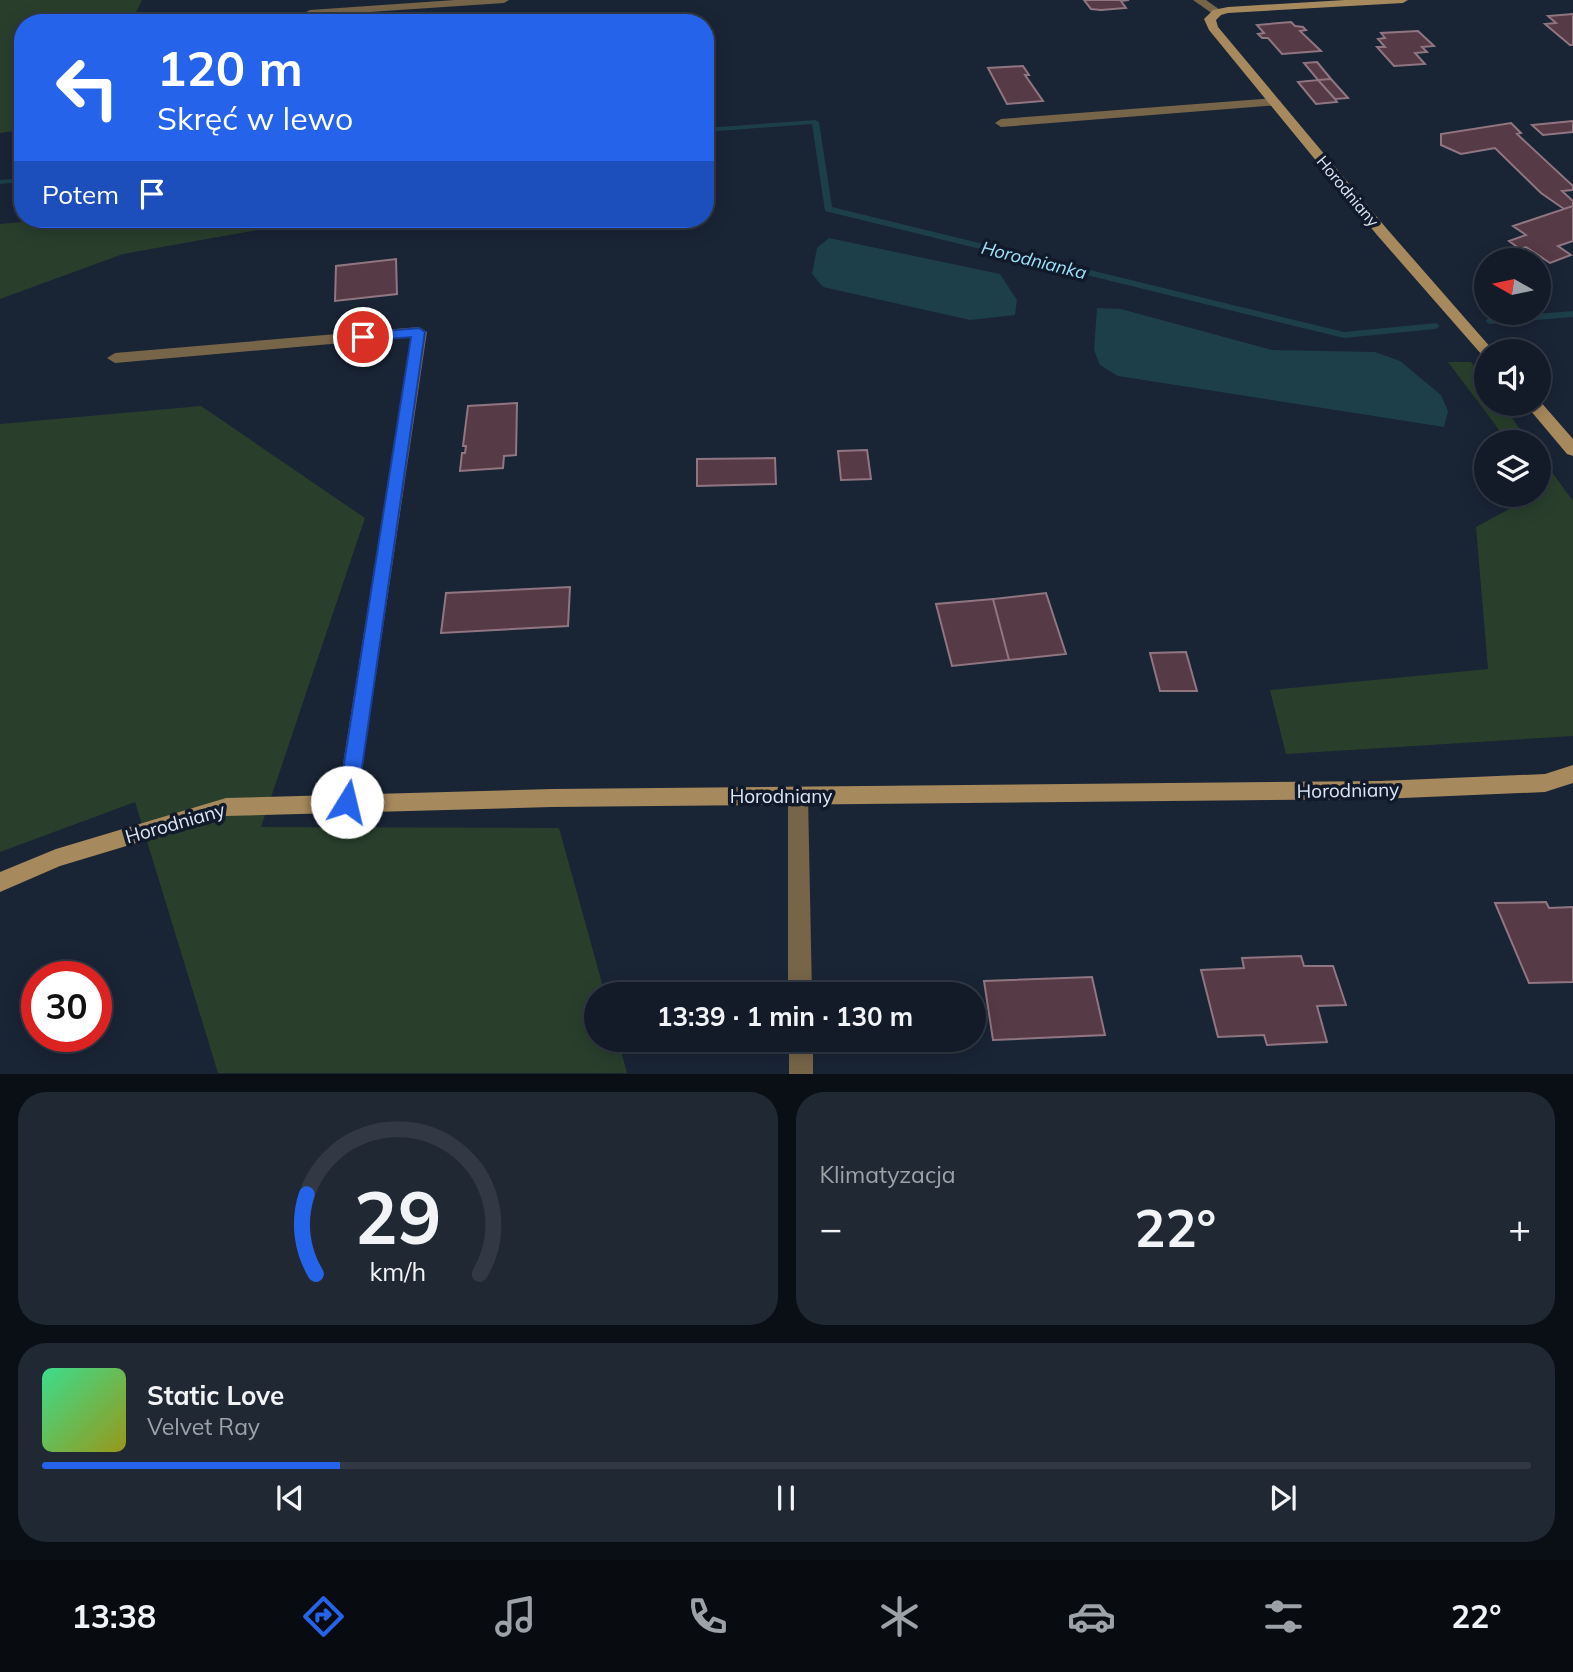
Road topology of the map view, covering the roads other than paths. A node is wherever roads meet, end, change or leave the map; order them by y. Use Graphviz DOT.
graph roads {
  1 [pos="504,0"];
  2 [pos="1198,0"];
  3 [pos="1404,0"];
  4 [pos="1217,12"];
  5 [pos="310,13"];
  6 [pos="1275,102"];
  7 [pos="1001,123"];
  8 [pos="1476,339"];
  9 [pos="115,358"];
  10 [pos="1543,416"];
  11 [pos="1573,450"];
  12 [pos="1573,774"];
  13 [pos="798,796"];
  14 [pos="347,802"];
  15 [pos="0,882"];
  16 [pos="800,982"];
  17 [pos="801,1052"];
  18 [pos="801,1073"];
  1 -- 5 [label="street"];
  2 -- 4 [label="street"];
  3 -- 4 [label="street"];
  4 -- 6 [label="street, Horodniany"];
  6 -- 7 [label="street"];
  6 -- 8 [label="street, Horodniany"];
  9 -- 14 [label="street"];
  10 -- 11 [label="street"];
  12 -- 13 [label="street, Horodniany"];
  13 -- 14 [label="street, Horodniany"];
  13 -- 16 [label="street"];
  14 -- 15 [label="street, Horodniany"];
  17 -- 18 [label="street"];
}
